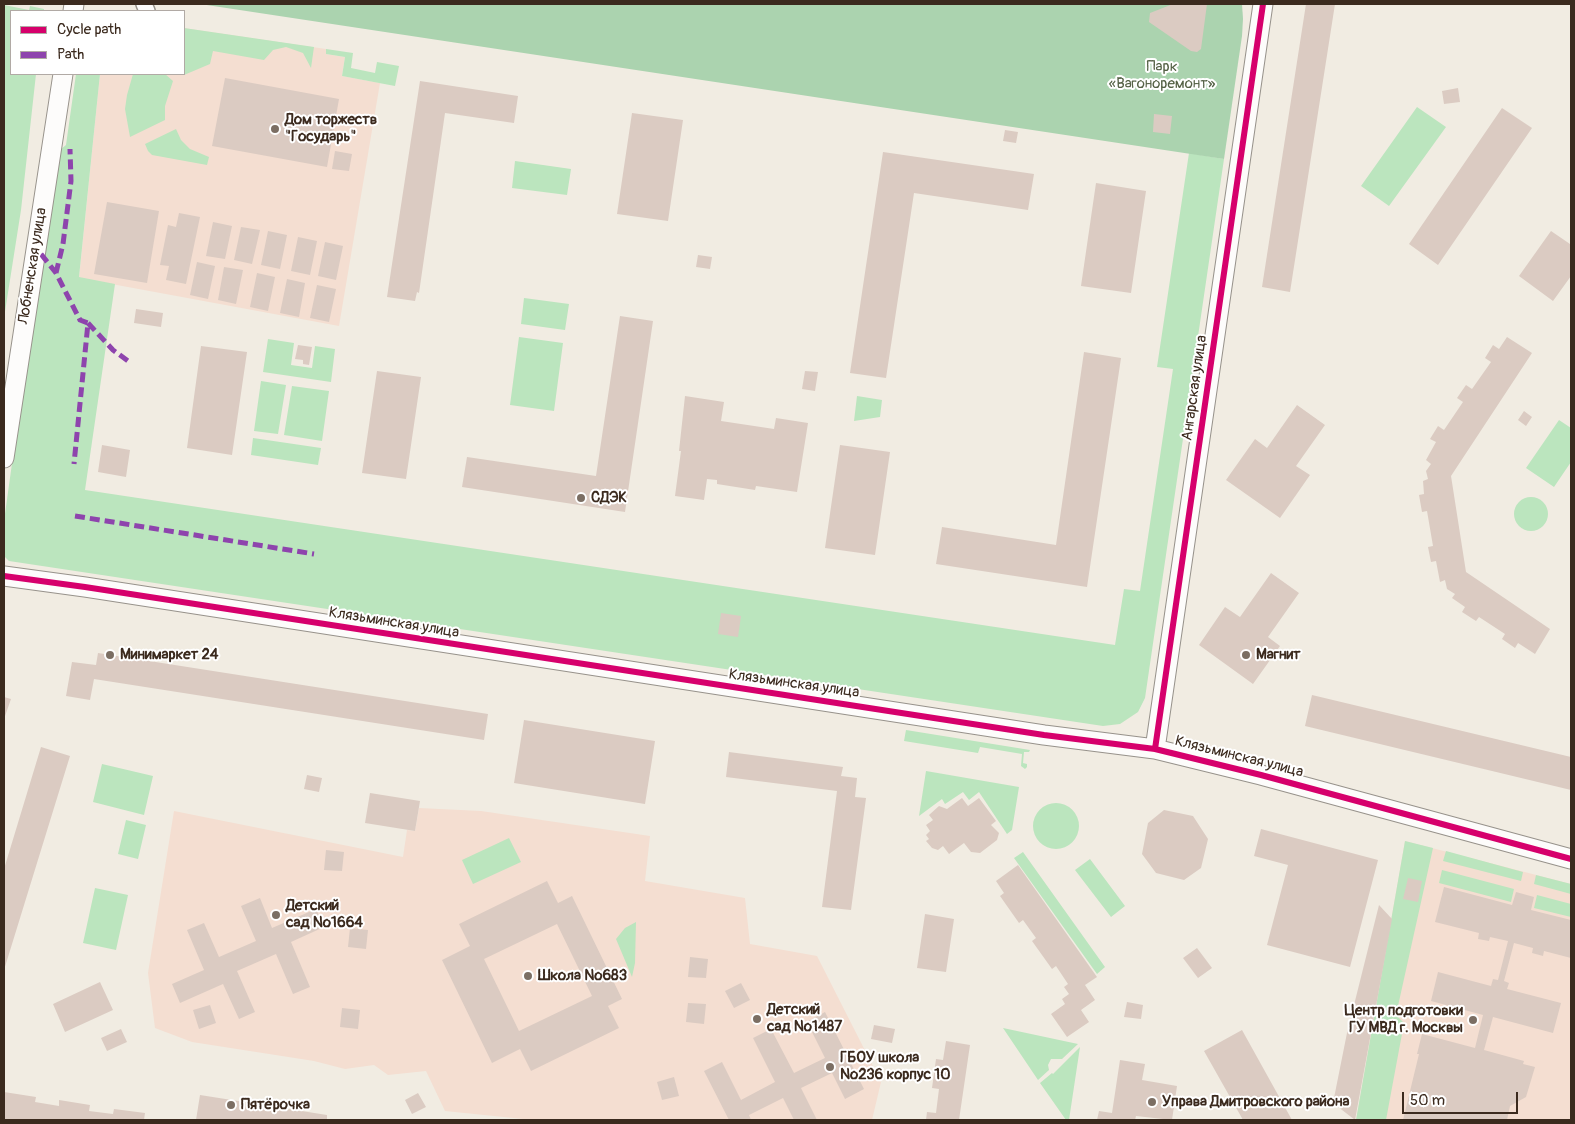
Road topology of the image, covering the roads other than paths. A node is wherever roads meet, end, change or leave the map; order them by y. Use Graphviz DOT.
graph roads {
  1 [pos="1256,4"];
  2 [pos="1263,4"];
  3 [pos="1259,31"];
  4 [pos="63,75"];
  5 [pos="4,458"];
  6 [pos="4,576"];
  7 [pos="1155,748"];
  8 [pos="1571,859"];
  1 -- 3 [label="street, Ангарская улица"];
  2 -- 3 [label="street, Ангарская улица"];
  3 -- 7 [label="street, Ангарская улица"];
  4 -- 5 [label="street, Лобненская улица"];
  6 -- 7 [label="street, Клязьминская улица"];
  7 -- 8 [label="street, Клязьминская улица"];
}
